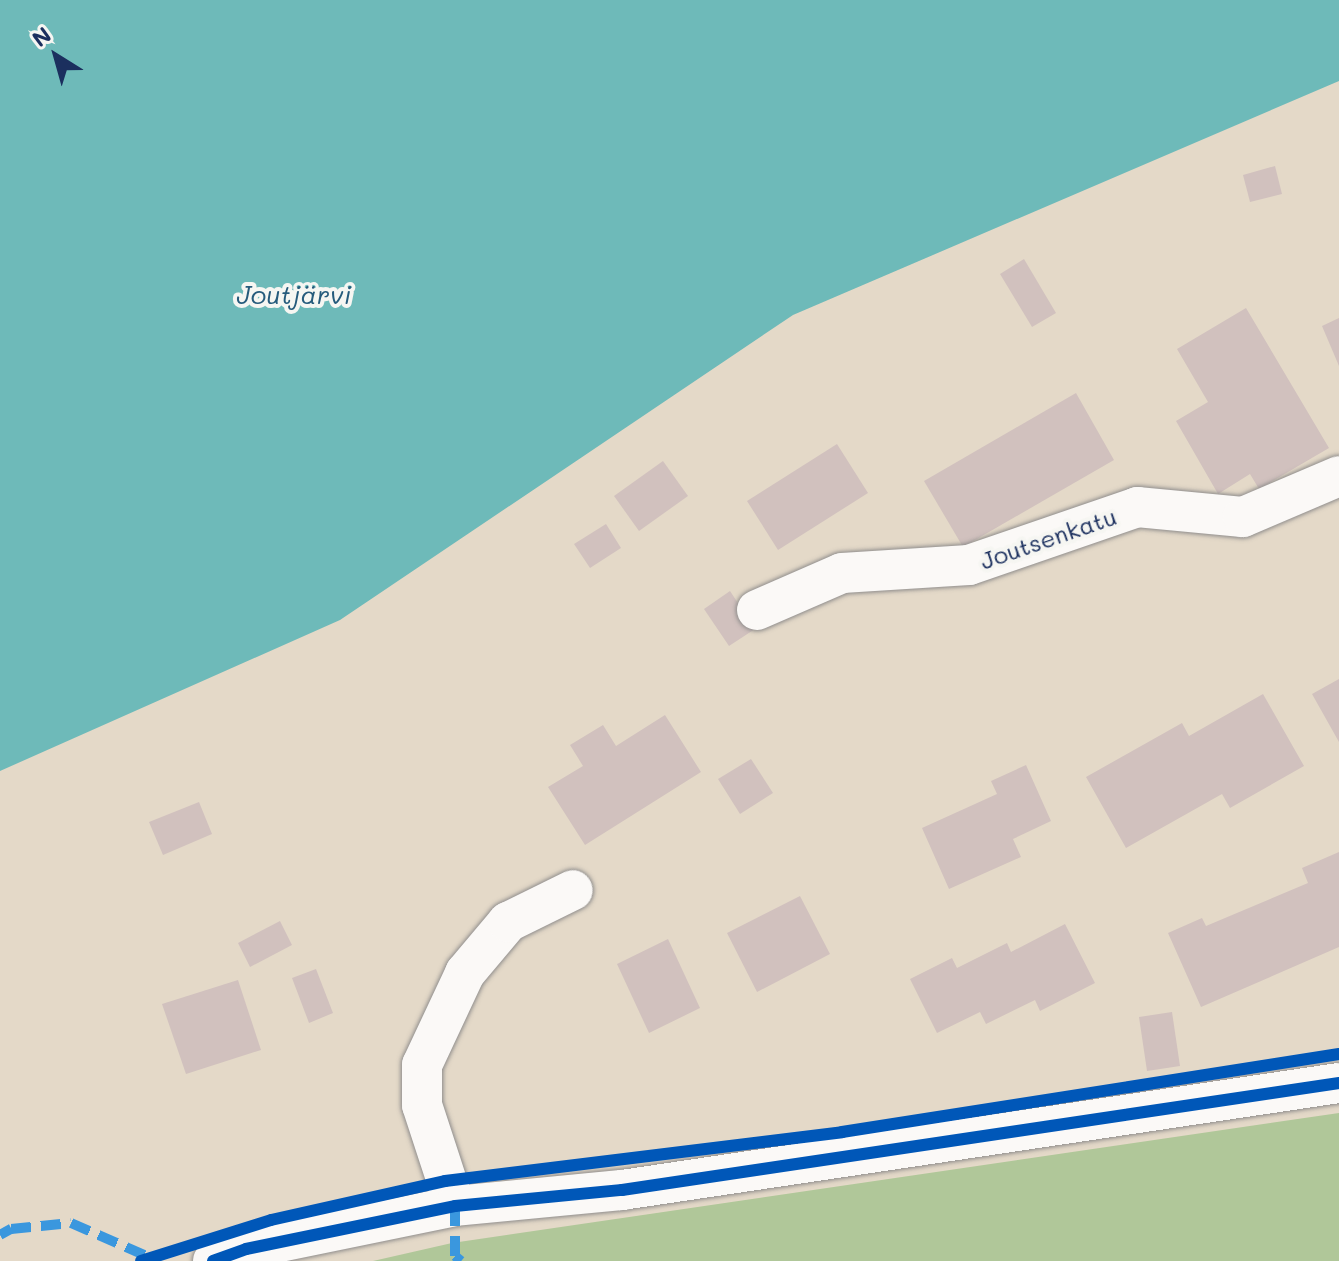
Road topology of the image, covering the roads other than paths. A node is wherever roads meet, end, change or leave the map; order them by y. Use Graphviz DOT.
graph roads {
  1 [pos="1339,476"];
  2 [pos="757,610"];
  3 [pos="573,890"];
  4 [pos="1339,1083"];
  5 [pos="455,1206"];
  6 [pos="213,1261"];
  1 -- 2 [label="street, Joutsenkatu"];
  3 -- 5 [label="street"];
  4 -- 5 [label="street"];
  5 -- 6 [label="street"];
}
